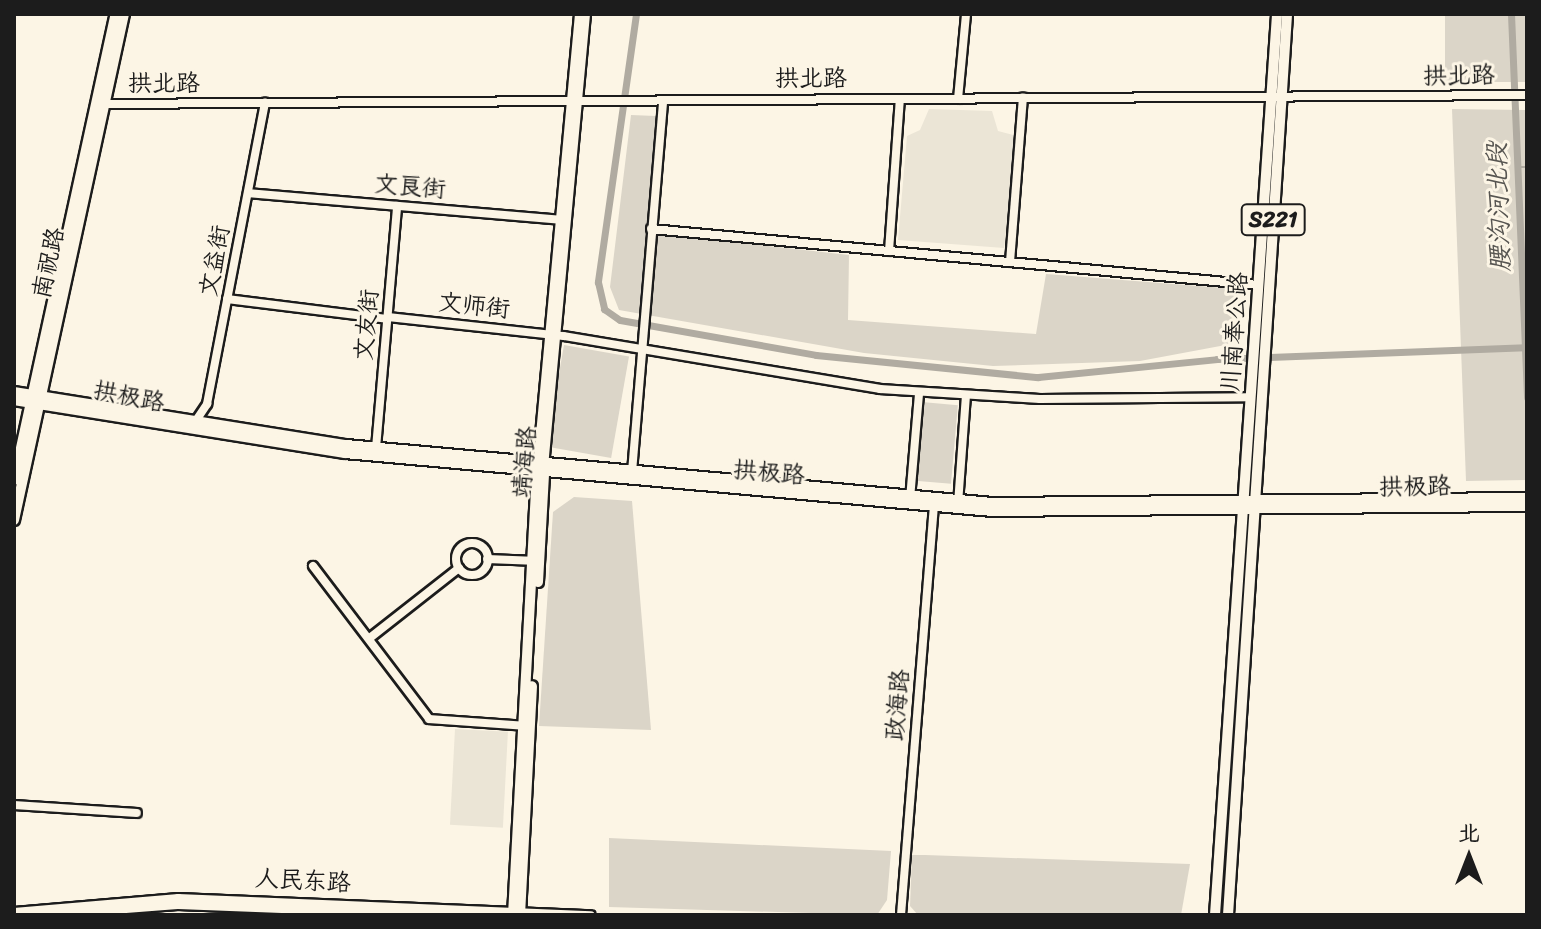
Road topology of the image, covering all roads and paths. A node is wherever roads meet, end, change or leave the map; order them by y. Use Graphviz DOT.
graph roads {
  1 [pos="116,14"];
  2 [pos="124,14"];
  3 [pos="579,14"];
  4 [pos="586,14"];
  5 [pos="966,14"];
  6 [pos="1277,14"];
  7 [pos="1287,14"];
  8 [pos="1527,95"];
  9 [pos="1277,96"];
  10 [pos="1023,98"];
  11 [pos="900,99"];
  12 [pos="958,99"];
  13 [pos="575,101"];
  14 [pos="663,101"];
  15 [pos="265,103"];
  16 [pos="100,104"];
  17 [pos="248,193"];
  18 [pos="397,206"];
  19 [pos="564,220"];
  20 [pos="651,229"];
  21 [pos="889,251"];
  22 [pos="1010,262"];
  23 [pos="1258,285"];
  24 [pos="227,299"];
  25 [pos="388,318"];
  26 [pos="553,335"];
  27 [pos="1260,344"];
  28 [pos="639,352"];
  29 [pos="1257,374"];
  30 [pos="14,392"];
  31 [pos="919,393"];
  32 [pos="966,396"];
  33 [pos="35,397"];
  34 [pos="1250,397"];
  35 [pos="14,400"];
  36 [pos="195,422"];
  37 [pos="376,448"];
  38 [pos="541,468"];
  39 [pos="632,472"];
  40 [pos="14,480"];
  41 [pos="910,500"];
  42 [pos="1519,500"];
  43 [pos="934,502"];
  44 [pos="958,504"];
  45 [pos="1248,505"];
  46 [pos="1527,506"];
  47 [pos="14,520"];
  48 [pos="487,559"];
  49 [pos="535,561"];
  50 [pos="313,566"];
  51 [pos="459,568"];
  52 [pos="371,637"];
  53 [pos="526,726"];
  54 [pos="14,805"];
  55 [pos="137,813"];
  56 [pos="14,912"];
  57 [pos="365,913"];
  58 [pos="517,913"];
  59 [pos="48,915"];
  60 [pos="444,915"];
  61 [pos="591,915"];
  62 [pos="901,915"];
  63 [pos="1215,915"];
  64 [pos="1228,915"];
  1 -- 16 [label="main road, 南祝路"];
  2 -- 16 [label="main road, 南祝路"];
  3 -- 13 [label="street, 靖海路"];
  4 -- 13 [label="street, 靖海路"];
  5 -- 12 [label="street"];
  6 -- 9 [label="main road, 川南奉公路 / S221"];
  7 -- 9 [label="main road, 川南奉公路 / S221"];
  8 -- 9 [label="street, 拱北路"];
  9 -- 10 [label="street, 拱北路"];
  9 -- 23 [label="main road, 川南奉公路 / S221"];
  9 -- 27 [label="main road, 川南奉公路 / S221"];
  10 -- 12 [label="street, 拱北路"];
  10 -- 22 [label="street"];
  11 -- 12 [label="street, 拱北路"];
  11 -- 14 [label="street, 拱北路"];
  11 -- 21 [label="street"];
  13 -- 14 [label="street, 拱北路"];
  13 -- 15 [label="street, 拱北路"];
  13 -- 19 [label="street, 靖海路"];
  14 -- 20 [label="street"];
  15 -- 16 [label="street, 拱北路"];
  15 -- 17 [label="street, 文益街"];
  16 -- 33 [label="main road, 南祝路"];
  17 -- 18 [label="street, 文良街"];
  17 -- 24 [label="street, 文益街"];
  18 -- 19 [label="street, 文良街"];
  18 -- 25 [label="street, 文友街"];
  19 -- 26 [label="street, 靖海路"];
  20 -- 21 [label="street"];
  20 -- 28 [label="street"];
  21 -- 22 [label="street"];
  22 -- 23 [label="street"];
  23 -- 27 [label="main road, 川南奉公路 / S221"];
  24 -- 25 [label="street, 文师街"];
  24 -- 36 [label="street, 文益街"];
  25 -- 26 [label="street, 文师街"];
  25 -- 37 [label="street, 文友街"];
  26 -- 28 [label="street, 文师街"];
  26 -- 38 [label="street, 靖海路"];
  27 -- 29 [label="main road, 川南奉公路 / S221"];
  28 -- 31 [label="street, 文师街"];
  28 -- 39 [label="street"];
  29 -- 34 [label="main road, 川南奉公路 / S221"];
  29 -- 45 [label="main road, 川南奉公路 / S221"];
  30 -- 33 [label="main road, 拱极路"];
  31 -- 32 [label="street, 文师街"];
  31 -- 41 [label="street"];
  32 -- 34 [label="street, 文师街"];
  32 -- 44 [label="street"];
  33 -- 35 [label="main road, 拱极路"];
  33 -- 36 [label="main road, 拱极路"];
  33 -- 38 [label="main road, 拱极路"];
  33 -- 40 [label="main road, 南祝路"];
  33 -- 47 [label="main road, 南祝路"];
  34 -- 45 [label="main road, 川南奉公路 / S221"];
  36 -- 37 [label="main road, 拱极路"];
  37 -- 38 [label="main road, 拱极路"];
  38 -- 39 [label="main road, 拱极路"];
  38 -- 41 [label="main road, 拱极路"];
  38 -- 49 [label="main road, 靖海路"];
  39 -- 41 [label="main road, 拱极路"];
  41 -- 43 [label="main road, 拱极路"];
  42 -- 45 [label="main road, 拱极路"];
  42 -- 46 [label="main road, 拱极路"];
  43 -- 44 [label="main road, 拱极路"];
  43 -- 62 [label="street, 政海路"];
  44 -- 45 [label="main road, 拱极路"];
  45 -- 63 [label="main road"];
  45 -- 64 [label="main road"];
  48 -- 49 [label="street"];
  48 -- 51 [label="street"];
  48 -- 51 [label="street"];
  49 -- 53 [label="main road, 靖海路"];
  50 -- 52 [label="street"];
  51 -- 52 [label="street"];
  52 -- 53 [label="street"];
  53 -- 58 [label="main road, 靖海路"];
  54 -- 55 [label="street"];
  56 -- 58 [label="street, 人民东路"];
  57 -- 59 [label="street, 人民东路"];
  57 -- 60 [label="street, 人民东路"];
  58 -- 61 [label="street, 人民东路"];
}
